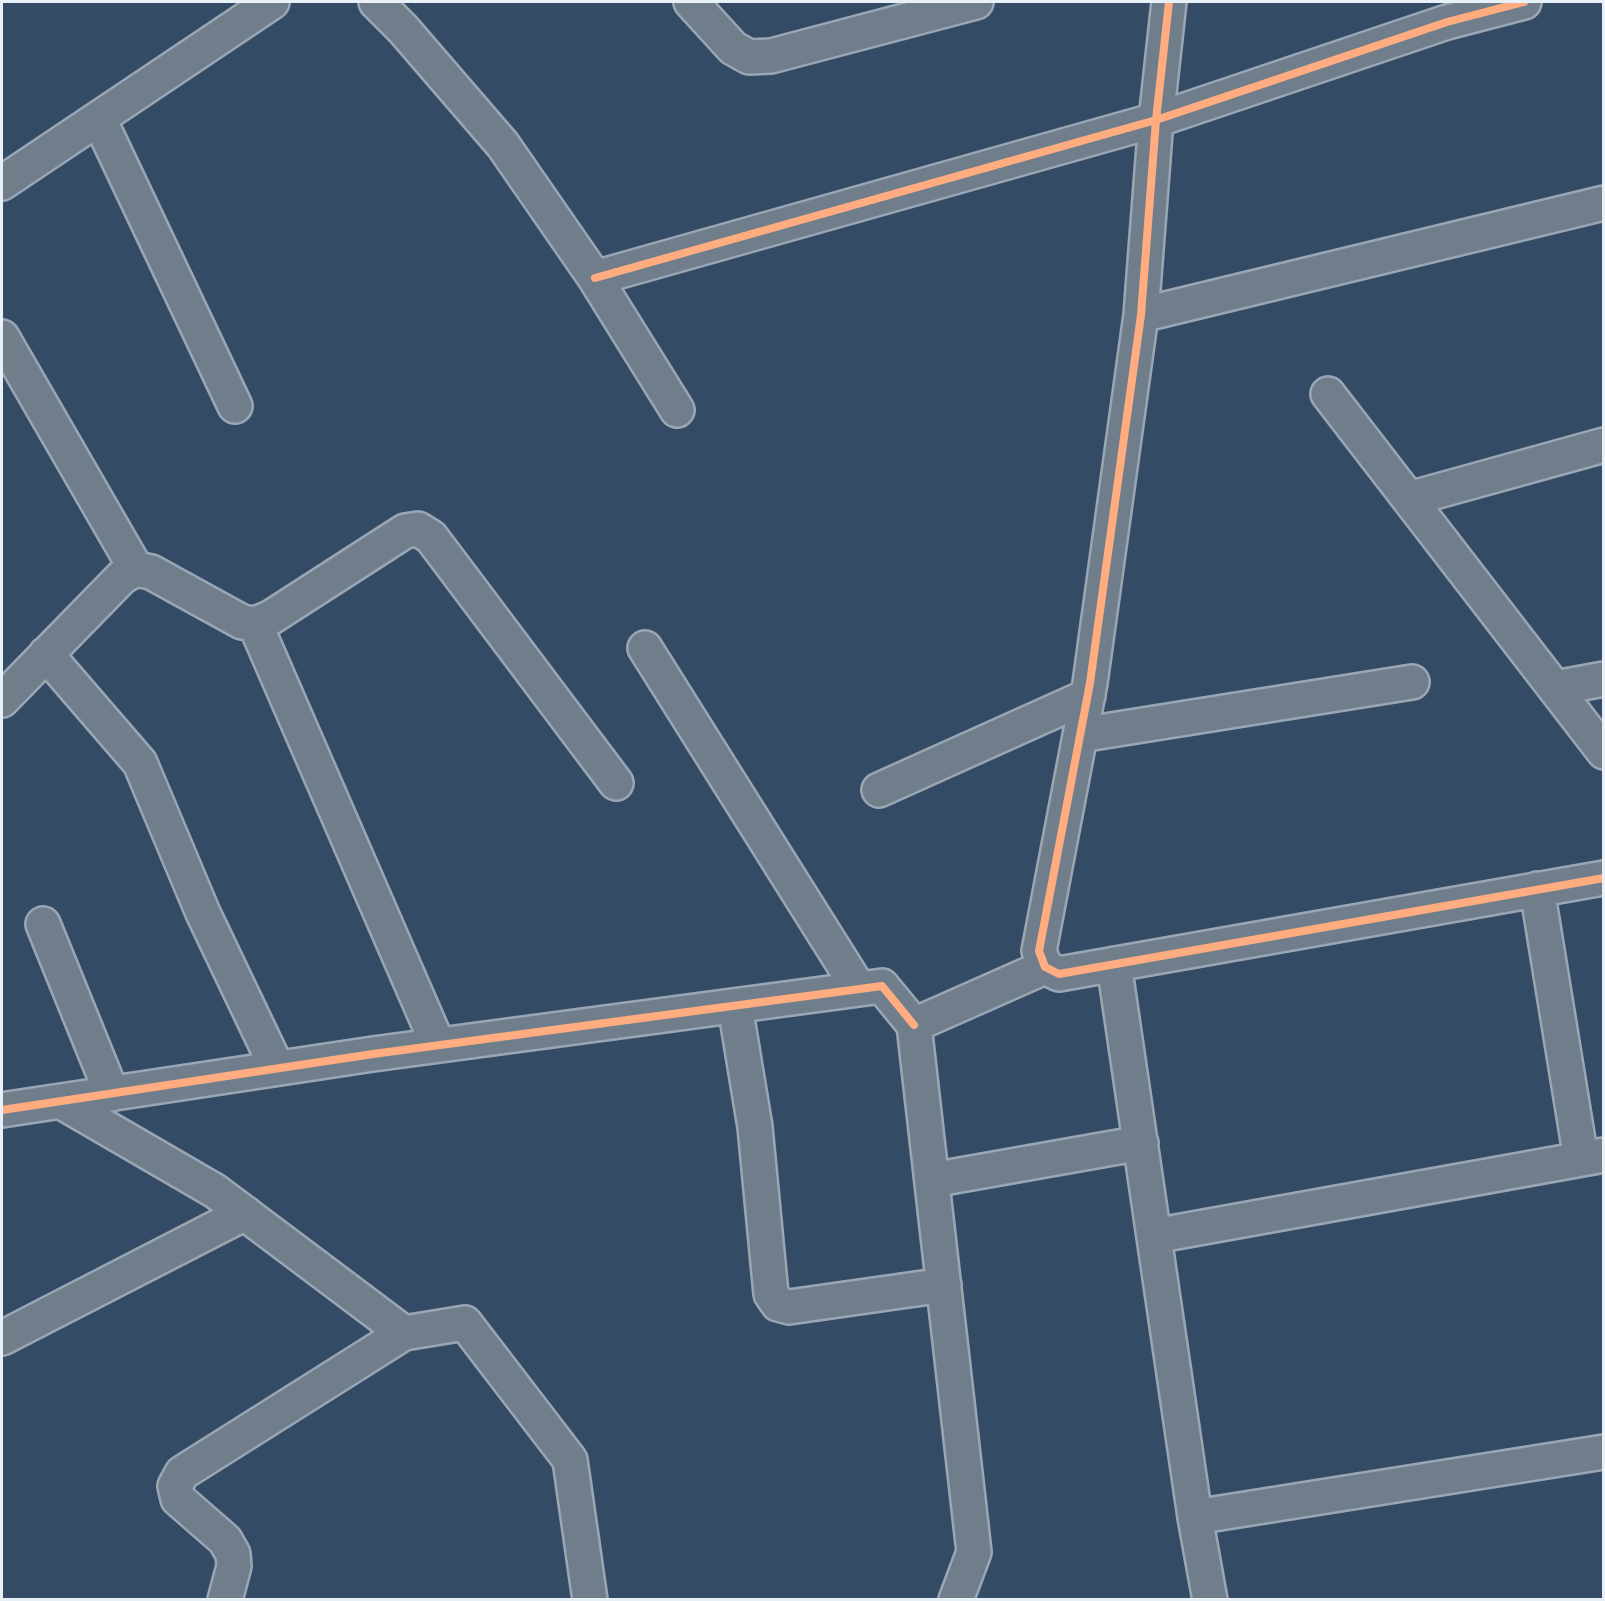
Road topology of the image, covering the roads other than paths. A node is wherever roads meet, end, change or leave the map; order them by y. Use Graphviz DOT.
graph roads {
  1 [pos="272,2"];
  2 [pos="376,2"];
  3 [pos="692,2"];
  4 [pos="976,2"];
  5 [pos="1169,2"];
  6 [pos="1524,2"];
  7 [pos="99,119"];
  8 [pos="1156,120"];
  9 [pos="2,183"];
  10 [pos="1604,203"];
  11 [pos="595,278"];
  12 [pos="1141,315"];
  13 [pos="2,337"];
  14 [pos="1328,394"];
  15 [pos="235,406"];
  16 [pos="677,410"];
  17 [pos="1604,445"];
  18 [pos="1409,499"];
  19 [pos="136,569"];
  20 [pos="255,624"];
  21 [pos="645,648"];
  22 [pos="46,654"];
  23 [pos="1604,679"];
  24 [pos="1412,682"];
  25 [pos="1555,688"];
  26 [pos="1088,696"];
  27 [pos="2,700"];
  28 [pos="1080,735"];
  29 [pos="1604,752"];
  30 [pos="616,783"];
  31 [pos="879,790"];
  32 [pos="1604,878"];
  33 [pos="1537,889"];
  34 [pos="43,924"];
  35 [pos="1114,964"];
  36 [pos="1046,966"];
  37 [pos="860,989"];
  38 [pos="735,1005"];
  39 [pos="914,1025"];
  40 [pos="438,1045"];
  41 [pos="277,1068"];
  42 [pos="112,1094"];
  43 [pos="60,1101"];
  44 [pos="2,1110"];
  45 [pos="1141,1143"];
  46 [pos="1592,1157"];
  47 [pos="932,1180"];
  48 [pos="244,1213"];
  49 [pos="1154,1236"];
  50 [pos="944,1285"];
  51 [pos="404,1333"];
  52 [pos="2,1338"];
  53 [pos="1604,1452"];
  54 [pos="1195,1517"];
  55 [pos="225,1599"];
  56 [pos="590,1599"];
  57 [pos="956,1599"];
  58 [pos="1210,1599"];
  1 -- 7 [label="street"];
  2 -- 11 [label="street"];
  3 -- 4 [label="street"];
  5 -- 8 [label="street"];
  6 -- 8 [label="street"];
  7 -- 9 [label="street"];
  7 -- 15 [label="street"];
  8 -- 11 [label="street"];
  8 -- 12 [label="street"];
  10 -- 12 [label="street"];
  11 -- 16 [label="street"];
  12 -- 26 [label="street"];
  13 -- 19 [label="street"];
  14 -- 18 [label="street"];
  17 -- 18 [label="street"];
  18 -- 25 [label="street"];
  19 -- 20 [label="street"];
  19 -- 22 [label="street"];
  20 -- 30 [label="street"];
  20 -- 40 [label="street"];
  21 -- 37 [label="street"];
  22 -- 27 [label="street"];
  22 -- 41 [label="street"];
  23 -- 25 [label="street"];
  24 -- 28 [label="street"];
  25 -- 29 [label="street"];
  26 -- 28 [label="street"];
  26 -- 31 [label="street"];
  28 -- 36 [label="street"];
  32 -- 33 [label="street"];
  33 -- 35 [label="street"];
  33 -- 46 [label="street"];
  34 -- 42 [label="street"];
  35 -- 36 [label="street"];
  35 -- 45 [label="street"];
  36 -- 39 [label="street"];
  37 -- 38 [label="street"];
  37 -- 39 [label="street"];
  38 -- 40 [label="street"];
  38 -- 50 [label="street"];
  39 -- 47 [label="street"];
  40 -- 41 [label="street"];
  41 -- 42 [label="street"];
  42 -- 43 [label="street"];
  43 -- 44 [label="street"];
  43 -- 48 [label="street"];
  45 -- 47 [label="street"];
  45 -- 49 [label="street"];
  46 -- 49 [label="street"];
  47 -- 50 [label="street"];
  48 -- 51 [label="street"];
  48 -- 52 [label="street"];
  49 -- 54 [label="street"];
  50 -- 57 [label="street"];
  51 -- 55 [label="street"];
  51 -- 56 [label="street"];
  53 -- 54 [label="street"];
  54 -- 58 [label="street"];
}
